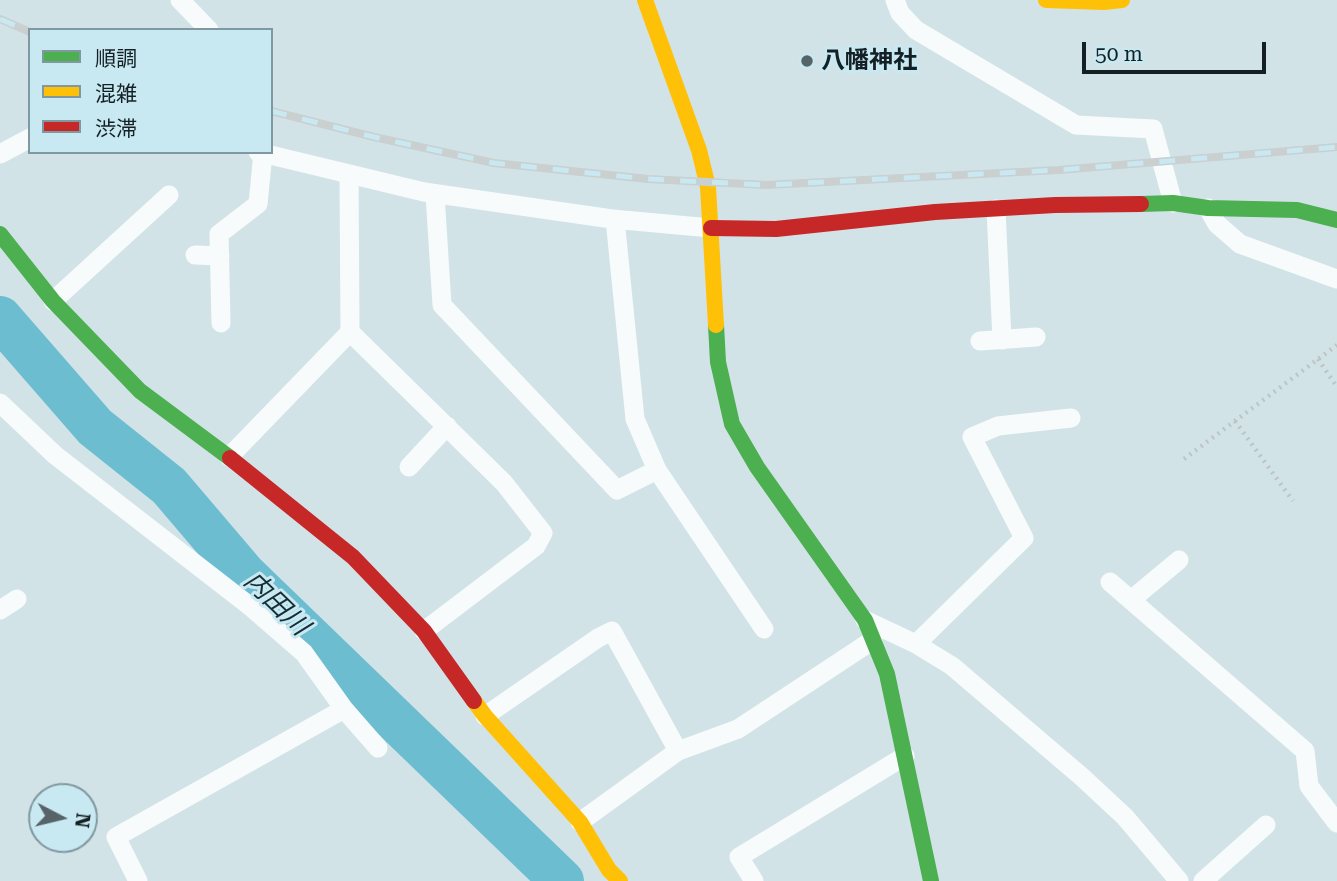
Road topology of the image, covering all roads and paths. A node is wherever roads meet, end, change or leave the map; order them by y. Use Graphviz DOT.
graph roads {
  1 [pos="180,0"];
  2 [pos="645,0"];
  3 [pos="895,0"];
  4 [pos="1046,0"];
  5 [pos="1122,0"];
  6 [pos="207,28"];
  7 [pos="28,139"];
  8 [pos="0,154"];
  9 [pos="261,154"];
  10 [pos="265,154"];
  11 [pos="349,175"];
  12 [pos="435,194"];
  13 [pos="169,195"];
  14 [pos="1173,203"];
  15 [pos="1208,208"];
  16 [pos="996,209"];
  17 [pos="615,219"];
  18 [pos="1337,220"];
  19 [pos="711,228"];
  20 [pos="0,234"];
  21 [pos="195,255"];
  22 [pos="220,256"];
  23 [pos="1337,279"];
  24 [pos="53,301"];
  25 [pos="221,323"];
  26 [pos="350,332"];
  27 [pos="1036,337"];
  28 [pos="1002,340"];
  29 [pos="980,341"];
  30 [pos="1337,345"];
  31 [pos="1318,359"];
  32 [pos="1337,387"];
  33 [pos="0,403"];
  34 [pos="1071,418"];
  35 [pos="1236,421"];
  36 [pos="447,426"];
  37 [pos="229,457"];
  38 [pos="1184,459"];
  39 [pos="409,467"];
  40 [pos="657,470"];
  41 [pos="1293,501"];
  42 [pos="1179,560"];
  43 [pos="1110,582"];
  44 [pos="18,599"];
  45 [pos="1131,600"];
  46 [pos="0,610"];
  47 [pos="865,620"];
  48 [pos="764,629"];
  49 [pos="424,631"];
  50 [pos="873,639"];
  51 [pos="916,644"];
  52 [pos="344,709"];
  53 [pos="485,716"];
  54 [pos="379,748"];
  55 [pos="678,751"];
  56 [pos="905,756"];
  57 [pos="580,822"];
  58 [pos="1337,823"];
  59 [pos="1266,825"];
  60 [pos="138,881"];
  61 [pos="620,881"];
  62 [pos="754,881"];
  63 [pos="931,881"];
  64 [pos="1179,881"];
  65 [pos="1203,881"];
  1 -- 6 [label="street"];
  2 -- 19 [label="street"];
  3 -- 14 [label="street"];
  4 -- 5 [label="street"];
  7 -- 8 [label="street"];
  9 -- 22 [label="street"];
  10 -- 11 [label="street"];
  11 -- 12 [label="street"];
  11 -- 26 [label="street"];
  12 -- 17 [label="street"];
  12 -- 40 [label="street"];
  13 -- 24 [label="street"];
  14 -- 15 [label="street"];
  14 -- 16 [label="street"];
  15 -- 18 [label="street"];
  15 -- 23 [label="street"];
  16 -- 19 [label="street"];
  16 -- 28 [label="street"];
  17 -- 19 [label="street"];
  17 -- 40 [label="street"];
  19 -- 47 [label="street"];
  20 -- 24 [label="street"];
  21 -- 22 [label="street"];
  22 -- 25 [label="street"];
  24 -- 37 [label="street"];
  26 -- 36 [label="street"];
  26 -- 37 [label="street"];
  27 -- 28 [label="street"];
  28 -- 29 [label="street"];
  30 -- 31 [label="path"];
  31 -- 32 [label="path"];
  31 -- 35 [label="path"];
  33 -- 52 [label="street"];
  34 -- 51 [label="street"];
  35 -- 38 [label="path"];
  35 -- 41 [label="path"];
  36 -- 39 [label="street"];
  36 -- 49 [label="street"];
  37 -- 49 [label="street"];
  40 -- 48 [label="street"];
  42 -- 45 [label="street"];
  43 -- 45 [label="street"];
  44 -- 46 [label="street"];
  45 -- 58 [label="street"];
  47 -- 50 [label="street"];
  47 -- 51 [label="street"];
  49 -- 53 [label="street"];
  50 -- 55 [label="street"];
  50 -- 56 [label="street"];
  51 -- 64 [label="street"];
  52 -- 54 [label="street"];
  52 -- 60 [label="street"];
  53 -- 55 [label="street"];
  53 -- 57 [label="street"];
  55 -- 57 [label="street"];
  56 -- 62 [label="street"];
  56 -- 63 [label="street"];
  57 -- 61 [label="street"];
  59 -- 65 [label="street"];
}
